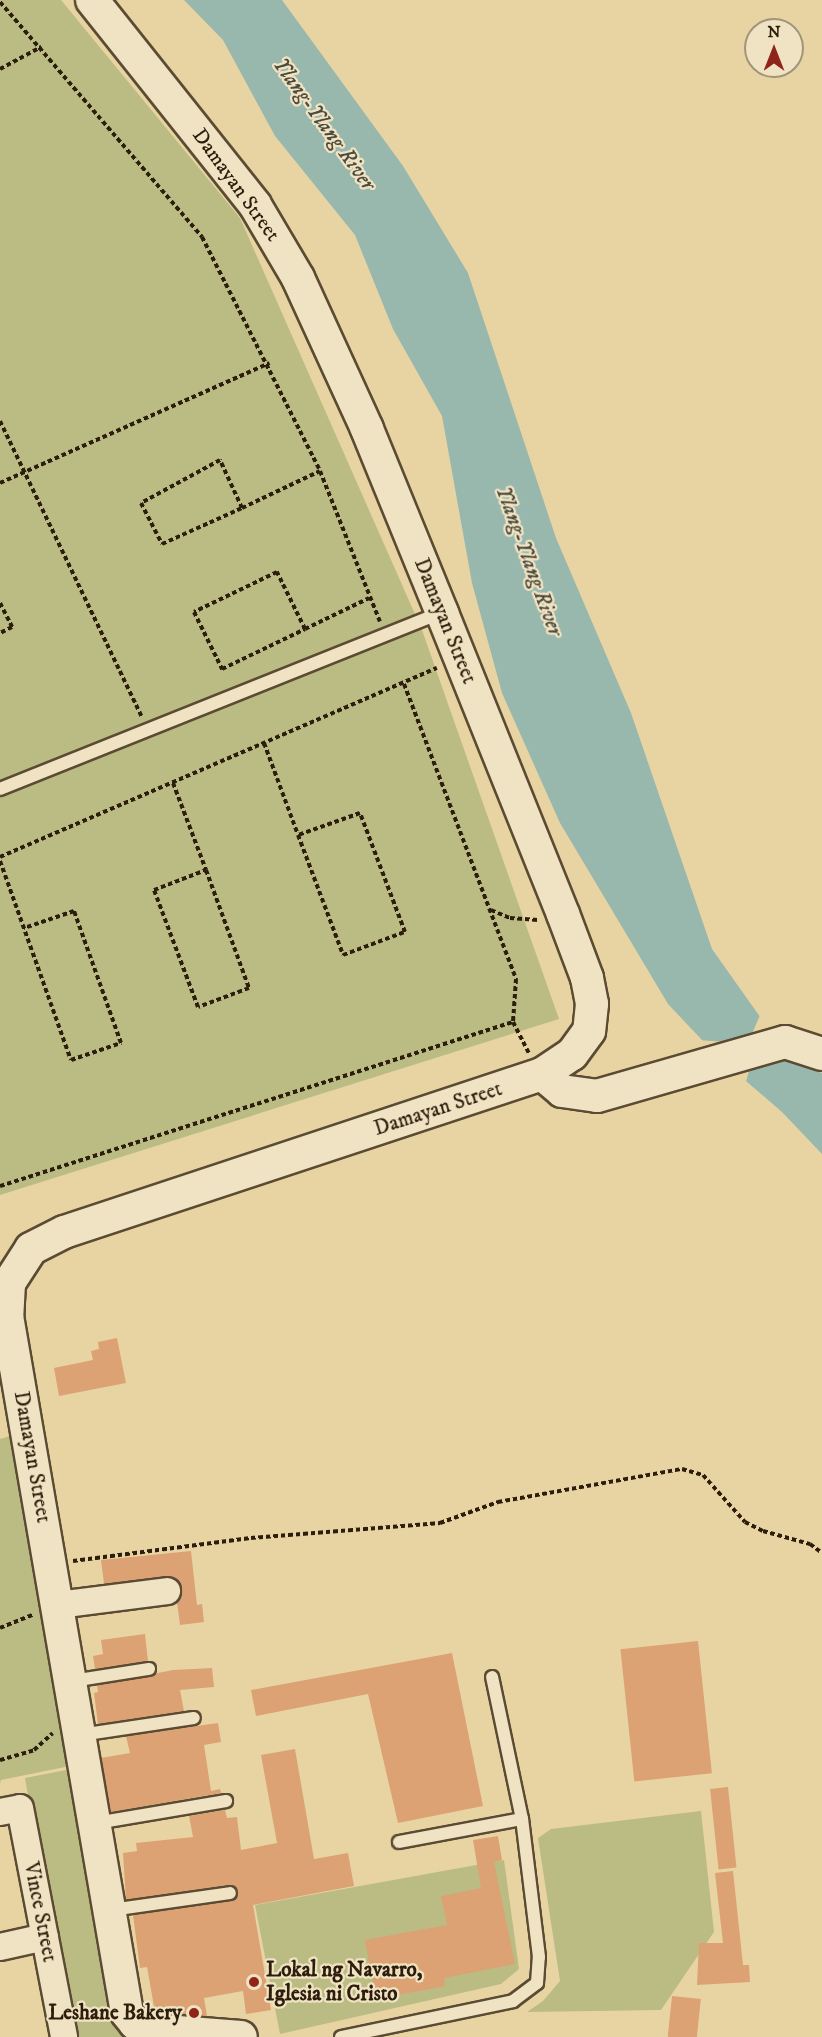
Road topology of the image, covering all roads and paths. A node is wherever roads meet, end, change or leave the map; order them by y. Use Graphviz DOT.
graph roads {
  1 [pos="92,0"];
  2 [pos="0,2"];
  3 [pos="41,47"];
  4 [pos="0,69"];
  5 [pos="269,363"];
  6 [pos="0,421"];
  7 [pos="27,470"];
  8 [pos="320,471"];
  9 [pos="0,483"];
  10 [pos="242,508"];
  11 [pos="369,598"];
  12 [pos="0,603"];
  13 [pos="442,613"];
  14 [pos="304,629"];
  15 [pos="0,633"];
  16 [pos="385,634"];
  17 [pos="460,658"];
  18 [pos="404,684"];
  19 [pos="148,730"];
  20 [pos="264,743"];
  21 [pos="173,783"];
  22 [pos="0,789"];
  23 [pos="298,835"];
  24 [pos="0,857"];
  25 [pos="0,861"];
  26 [pos="206,870"];
  27 [pos="490,910"];
  28 [pos="563,914"];
  29 [pos="24,928"];
  30 [pos="513,1023"];
  31 [pos="822,1054"];
  32 [pos="542,1074"];
  33 [pos="0,1186"];
  34 [pos="822,1553"];
  35 [pos="51,1563"];
  36 [pos="167,1591"];
  37 [pos="58,1605"];
  38 [pos="0,1628"];
  39 [pos="149,1669"];
  40 [pos="492,1677"];
  41 [pos="72,1682"];
  42 [pos="194,1718"];
  43 [pos="80,1735"];
  44 [pos="0,1760"];
  45 [pos="226,1802"];
  46 [pos="0,1812"];
  47 [pos="522,1819"];
  48 [pos="95,1823"];
  49 [pos="399,1842"];
  50 [pos="230,1893"];
  51 [pos="110,1911"];
  52 [pos="45,1937"];
  53 [pos="0,1947"];
  54 [pos="64,2037"];
  55 [pos="241,2037"];
  56 [pos="341,2037"];
  1 -- 13 [label="street, Damayan Street"];
  2 -- 3 [label="path"];
  3 -- 4 [label="path"];
  3 -- 5 [label="path"];
  5 -- 7 [label="path"];
  5 -- 8 [label="path"];
  6 -- 7 [label="path"];
  7 -- 9 [label="path"];
  7 -- 19 [label="path"];
  8 -- 10 [label="path"];
  8 -- 11 [label="path"];
  10 -- 10 [label="path"];
  11 -- 14 [label="path"];
  11 -- 16 [label="path"];
  12 -- 15 [label="path"];
  13 -- 16 [label="lane"];
  13 -- 17 [label="street, Damayan Street"];
  14 -- 14 [label="path"];
  16 -- 19 [label="lane"];
  17 -- 18 [label="path"];
  17 -- 28 [label="street, Damayan Street"];
  18 -- 20 [label="path"];
  18 -- 27 [label="path"];
  19 -- 22 [label="lane"];
  20 -- 21 [label="path"];
  20 -- 23 [label="path"];
  21 -- 24 [label="path"];
  21 -- 26 [label="path"];
  23 -- 23 [label="path"];
  25 -- 29 [label="path"];
  26 -- 26 [label="path"];
  27 -- 28 [label="path"];
  27 -- 30 [label="path"];
  28 -- 32 [label="street, Damayan Street"];
  29 -- 29 [label="path"];
  30 -- 32 [label="path"];
  30 -- 33 [label="path"];
  31 -- 32 [label="street"];
  32 -- 35 [label="street, Damayan Street"];
  34 -- 35 [label="path"];
  35 -- 37 [label="street, Damayan Street"];
  36 -- 37 [label="street"];
  37 -- 38 [label="path"];
  37 -- 41 [label="street, Damayan Street"];
  39 -- 41 [label="lane"];
  40 -- 47 [label="lane"];
  41 -- 43 [label="street, Damayan Street"];
  42 -- 43 [label="lane"];
  43 -- 44 [label="path"];
  43 -- 48 [label="street, Damayan Street"];
  45 -- 48 [label="lane"];
  46 -- 52 [label="street, Vince Street"];
  47 -- 49 [label="lane"];
  47 -- 56 [label="lane"];
  48 -- 51 [label="street, Damayan Street"];
  50 -- 51 [label="lane"];
  51 -- 55 [label="street, Damayan Street"];
  52 -- 53 [label="street"];
  52 -- 54 [label="street, Vince Street"];
}
